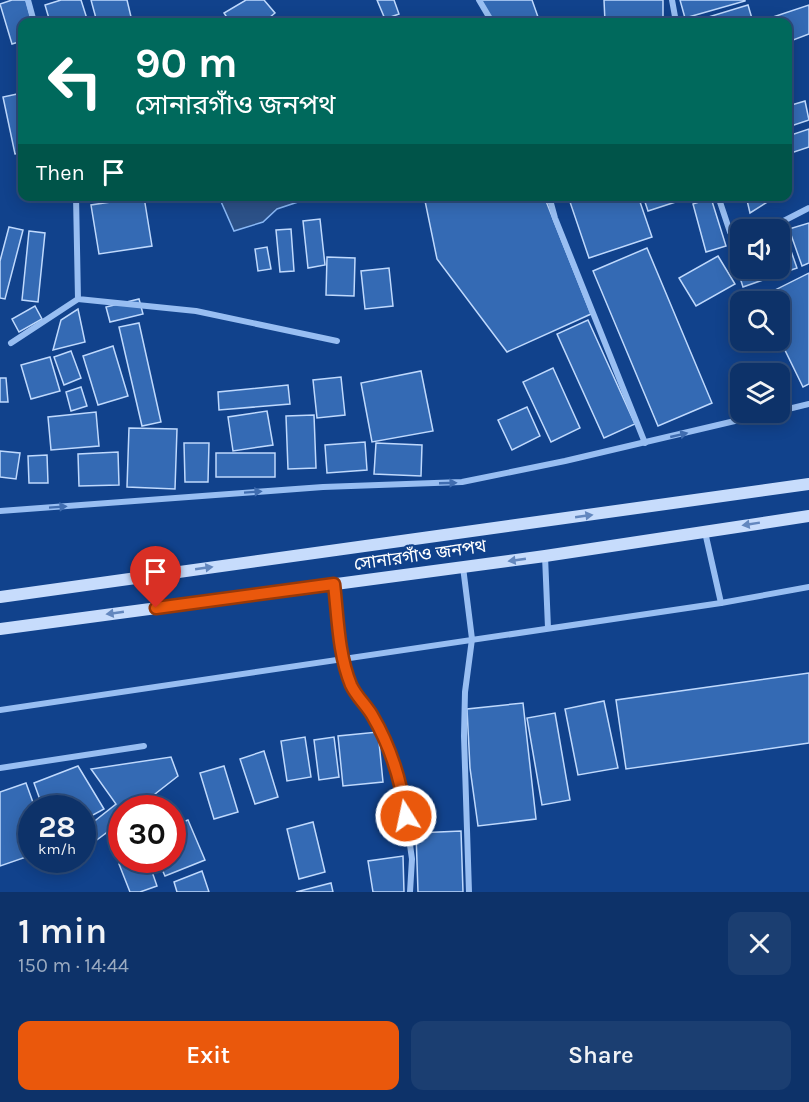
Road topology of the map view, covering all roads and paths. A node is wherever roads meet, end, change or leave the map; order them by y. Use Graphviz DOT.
graph roads {
  1 [pos="28,0"];
  2 [pos="479,0"];
  3 [pos="672,0"];
  4 [pos="33,18"];
  5 [pos="490,18"];
  6 [pos="675,18"];
  7 [pos="76,201"];
  8 [pos="550,201"];
  9 [pos="720,201"];
  10 [pos="809,208"];
  11 [pos="788,219"];
  12 [pos="730,232"];
  13 [pos="78,299"];
  14 [pos="337,341"];
  15 [pos="11,343"];
  16 [pos="809,404"];
  17 [pos="790,409"];
  18 [pos="730,422"];
  19 [pos="645,443"];
  20 [pos="809,484"];
  21 [pos="0,511"];
  22 [pos="809,516"];
  23 [pos="705,531"];
  24 [pos="545,556"];
  25 [pos="463,567"];
  26 [pos="334,584"];
  27 [pos="809,587"];
  28 [pos="0,597"];
  29 [pos="721,603"];
  30 [pos="548,628"];
  31 [pos="0,629"];
  32 [pos="472,639"];
  33 [pos="342,659"];
  34 [pos="0,710"];
  35 [pos="144,746"];
  36 [pos="0,768"];
  37 [pos="410,892"];
  38 [pos="469,892"];
  1 -- 4 [label="street"];
  2 -- 5 [label="street"];
  3 -- 6 [label="street"];
  7 -- 13 [label="street"];
  8 -- 19 [label="street"];
  9 -- 12 [label="street"];
  10 -- 11 [label="street"];
  13 -- 14 [label="street"];
  13 -- 15 [label="street"];
  16 -- 17 [label="street"];
  19 -- 18 [label="street, one-way"];
  21 -- 19 [label="street, one-way"];
  28 -- 20 [label="main road, সোনারগাঁও জনপথ, one-way"];
  22 -- 23 [label="main road, সোনারগাঁও জনপথ, one-way"];
  23 -- 24 [label="main road, সোনারগাঁও জনপথ"];
  23 -- 29 [label="street"];
  24 -- 25 [label="main road, সোনারগাঁও জনপথ, one-way"];
  24 -- 30 [label="street"];
  25 -- 26 [label="main road, সোনারগাঁও জনপথ"];
  25 -- 32 [label="street"];
  26 -- 31 [label="main road, সোনারগাঁও জনপথ, one-way"];
  26 -- 33 [label="street"];
  27 -- 29 [label="street"];
  29 -- 30 [label="street"];
  30 -- 32 [label="street"];
  32 -- 33 [label="street"];
  32 -- 38 [label="street"];
  33 -- 34 [label="street"];
  33 -- 37 [label="street"];
  35 -- 36 [label="street"];
}
